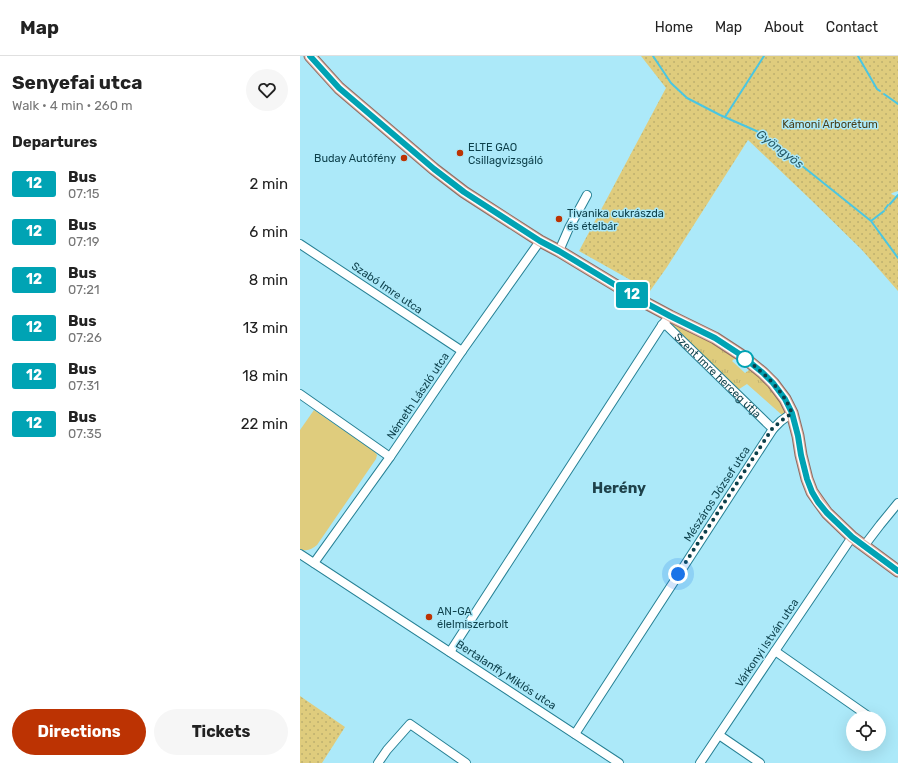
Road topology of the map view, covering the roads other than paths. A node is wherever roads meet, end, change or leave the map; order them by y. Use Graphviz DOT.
graph roads {
  1 [pos="310,56"];
  2 [pos="587,195"];
  3 [pos="540,241"];
  4 [pos="300,244"];
  5 [pos="559,251"];
  6 [pos="670,316"];
  7 [pos="662,325"];
  8 [pos="462,351"];
  9 [pos="300,394"];
  10 [pos="792,413"];
  11 [pos="772,429"];
  12 [pos="390,457"];
  13 [pos="898,503"];
  14 [pos="852,537"];
  15 [pos="864,546"];
  16 [pos="300,554"];
  17 [pos="314,563"];
  18 [pos="898,571"];
  19 [pos="775,651"];
  20 [pos="450,652"];
  21 [pos="861,711"];
  22 [pos="575,734"];
  23 [pos="719,735"];
  24 [pos="378,763"];
  25 [pos="466,763"];
  26 [pos="619,763"];
  27 [pos="700,763"];
  28 [pos="760,763"];
  1 -- 3 [label="main road, Szent Imre herceg útja"];
  2 -- 5 [label="street"];
  3 -- 5 [label="main road, Szent Imre herceg útja"];
  3 -- 8 [label="street, Németh László utca"];
  4 -- 8 [label="street, Szabó Imre utca"];
  5 -- 6 [label="main road, Szent Imre herceg útja"];
  6 -- 7 [label="street"];
  6 -- 10 [label="main road, Szent Imre herceg útja"];
  7 -- 11 [label="street, Szent Imre herceg útja"];
  7 -- 20 [label="street"];
  8 -- 12 [label="street, Németh László utca"];
  9 -- 12 [label="street"];
  10 -- 11 [label="street, Mészáros József utca"];
  10 -- 14 [label="main road, Szent Imre herceg útja"];
  11 -- 22 [label="street, Mészáros József utca"];
  12 -- 17 [label="street, Németh László utca"];
  13 -- 15 [label="street"];
  14 -- 15 [label="main road, Szent Imre herceg útja"];
  14 -- 19 [label="street, Várkonyi István utca"];
  15 -- 18 [label="main road, Szent Imre herceg útja"];
  16 -- 17 [label="street, Bertalanffy Miklós utca"];
  17 -- 20 [label="street, Bertalanffy Miklós utca"];
  19 -- 21 [label="street"];
  19 -- 23 [label="street, Várkonyi István utca"];
  20 -- 22 [label="street, Bertalanffy Miklós utca"];
  22 -- 26 [label="street, Bertalanffy Miklós utca"];
  23 -- 27 [label="street, Várkonyi István utca"];
  23 -- 28 [label="street"];
  24 -- 25 [label="street"];
}
